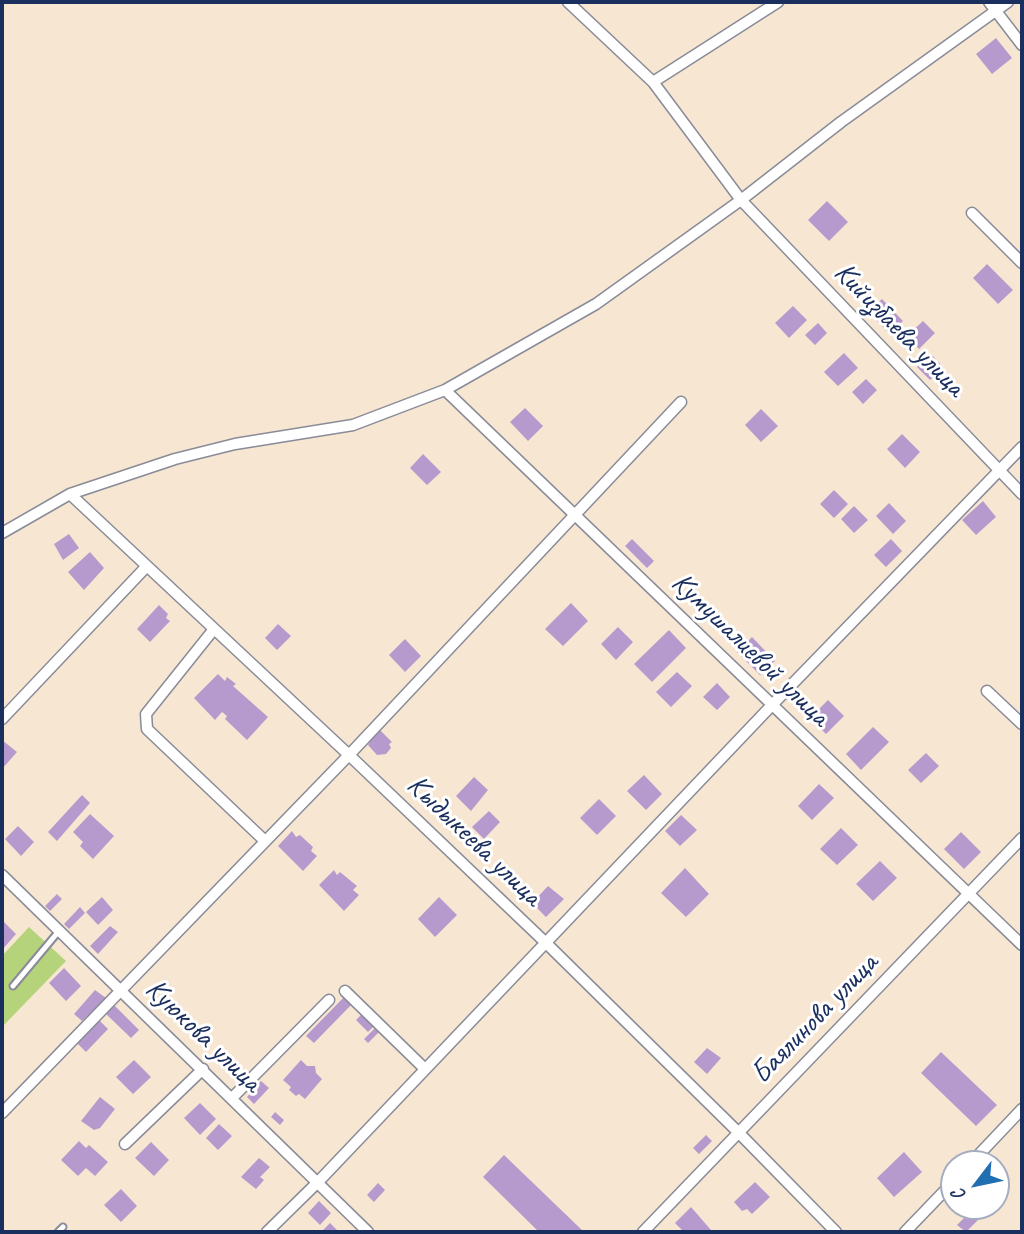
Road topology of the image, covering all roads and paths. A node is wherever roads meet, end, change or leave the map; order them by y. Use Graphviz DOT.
graph roads {
  1 [pos="568,2"];
  2 [pos="778,2"];
  3 [pos="989,2"];
  4 [pos="1008,2"];
  5 [pos="996,11"];
  6 [pos="1022,45"];
  7 [pos="653,82"];
  8 [pos="741,200"];
  9 [pos="972,213"];
  10 [pos="1022,263"];
  11 [pos="445,390"];
  12 [pos="681,402"];
  13 [pos="1022,447"];
  14 [pos="999,471"];
  15 [pos="70,494"];
  16 [pos="1022,494"];
  17 [pos="574,516"];
  18 [pos="2,533"];
  19 [pos="146,567"];
  20 [pos="214,629"];
  21 [pos="987,691"];
  22 [pos="772,705"];
  23 [pos="2,719"];
  24 [pos="1022,724"];
  25 [pos="349,755"];
  26 [pos="1022,838"];
  27 [pos="265,841"];
  28 [pos="2,875"];
  29 [pos="969,894"];
  30 [pos="59,931"];
  31 [pos="545,942"];
  32 [pos="1022,945"];
  33 [pos="13,986"];
  34 [pos="121,990"];
  35 [pos="345,990"];
  36 [pos="329,1000"];
  37 [pos="203,1069"];
  38 [pos="425,1069"];
  39 [pos="232,1098"];
  40 [pos="1022,1109"];
  41 [pos="2,1112"];
  42 [pos="739,1133"];
  43 [pos="125,1144"];
  44 [pos="983,1150"];
  45 [pos="318,1182"];
  46 [pos="940,1196"];
  47 [pos="64,1227"];
  48 [pos="58,1232"];
  49 [pos="267,1232"];
  50 [pos="368,1232"];
  51 [pos="643,1232"];
  52 [pos="836,1232"];
  53 [pos="905,1232"];
  1 -- 7 [label="street, Кийизбаева улица"];
  2 -- 7 [label="street"];
  3 -- 5 [label="street"];
  4 -- 5 [label="street"];
  5 -- 6 [label="street"];
  5 -- 8 [label="street"];
  7 -- 8 [label="street, Кийизбаева улица"];
  8 -- 11 [label="street"];
  8 -- 14 [label="street, Кийизбаева улица"];
  9 -- 10 [label="street"];
  11 -- 15 [label="street"];
  11 -- 17 [label="street, Кумушалиевой улица"];
  12 -- 17 [label="street"];
  13 -- 14 [label="street"];
  14 -- 16 [label="street, Кийизбаева улица"];
  14 -- 22 [label="street"];
  15 -- 18 [label="street"];
  15 -- 19 [label="street, Кыдыкеева улица"];
  17 -- 22 [label="street, Кумушалиевой улица"];
  17 -- 25 [label="street"];
  19 -- 20 [label="street, Кыдыкеева улица"];
  19 -- 23 [label="street"];
  20 -- 25 [label="street, Кыдыкеева улица"];
  20 -- 27 [label="street"];
  21 -- 24 [label="street"];
  22 -- 29 [label="street, Кумушалиевой улица"];
  22 -- 31 [label="street"];
  25 -- 27 [label="street"];
  25 -- 31 [label="street, Кыдыкеева улица"];
  26 -- 29 [label="street, Баялинова улица"];
  27 -- 34 [label="street"];
  28 -- 30 [label="street, Куюкова улица"];
  29 -- 32 [label="street, Кумушалиевой улица"];
  29 -- 42 [label="street, Баялинова улица"];
  30 -- 33 [label="lane"];
  30 -- 34 [label="street, Куюкова улица"];
  31 -- 38 [label="street"];
  31 -- 42 [label="street, Кыдыкеева улица"];
  34 -- 37 [label="street, Куюкова улица"];
  34 -- 41 [label="street"];
  35 -- 38 [label="street"];
  36 -- 39 [label="street"];
  37 -- 39 [label="street, Куюкова улица"];
  37 -- 43 [label="street"];
  38 -- 45 [label="street"];
  39 -- 45 [label="street, Куюкова улица"];
  40 -- 44 [label="street"];
  42 -- 51 [label="street, Баялинова улица"];
  42 -- 52 [label="street, Кыдыкеева улица"];
  45 -- 49 [label="street"];
  45 -- 50 [label="street, Куюкова улица"];
  46 -- 53 [label="street"];
  47 -- 48 [label="lane"];
}
